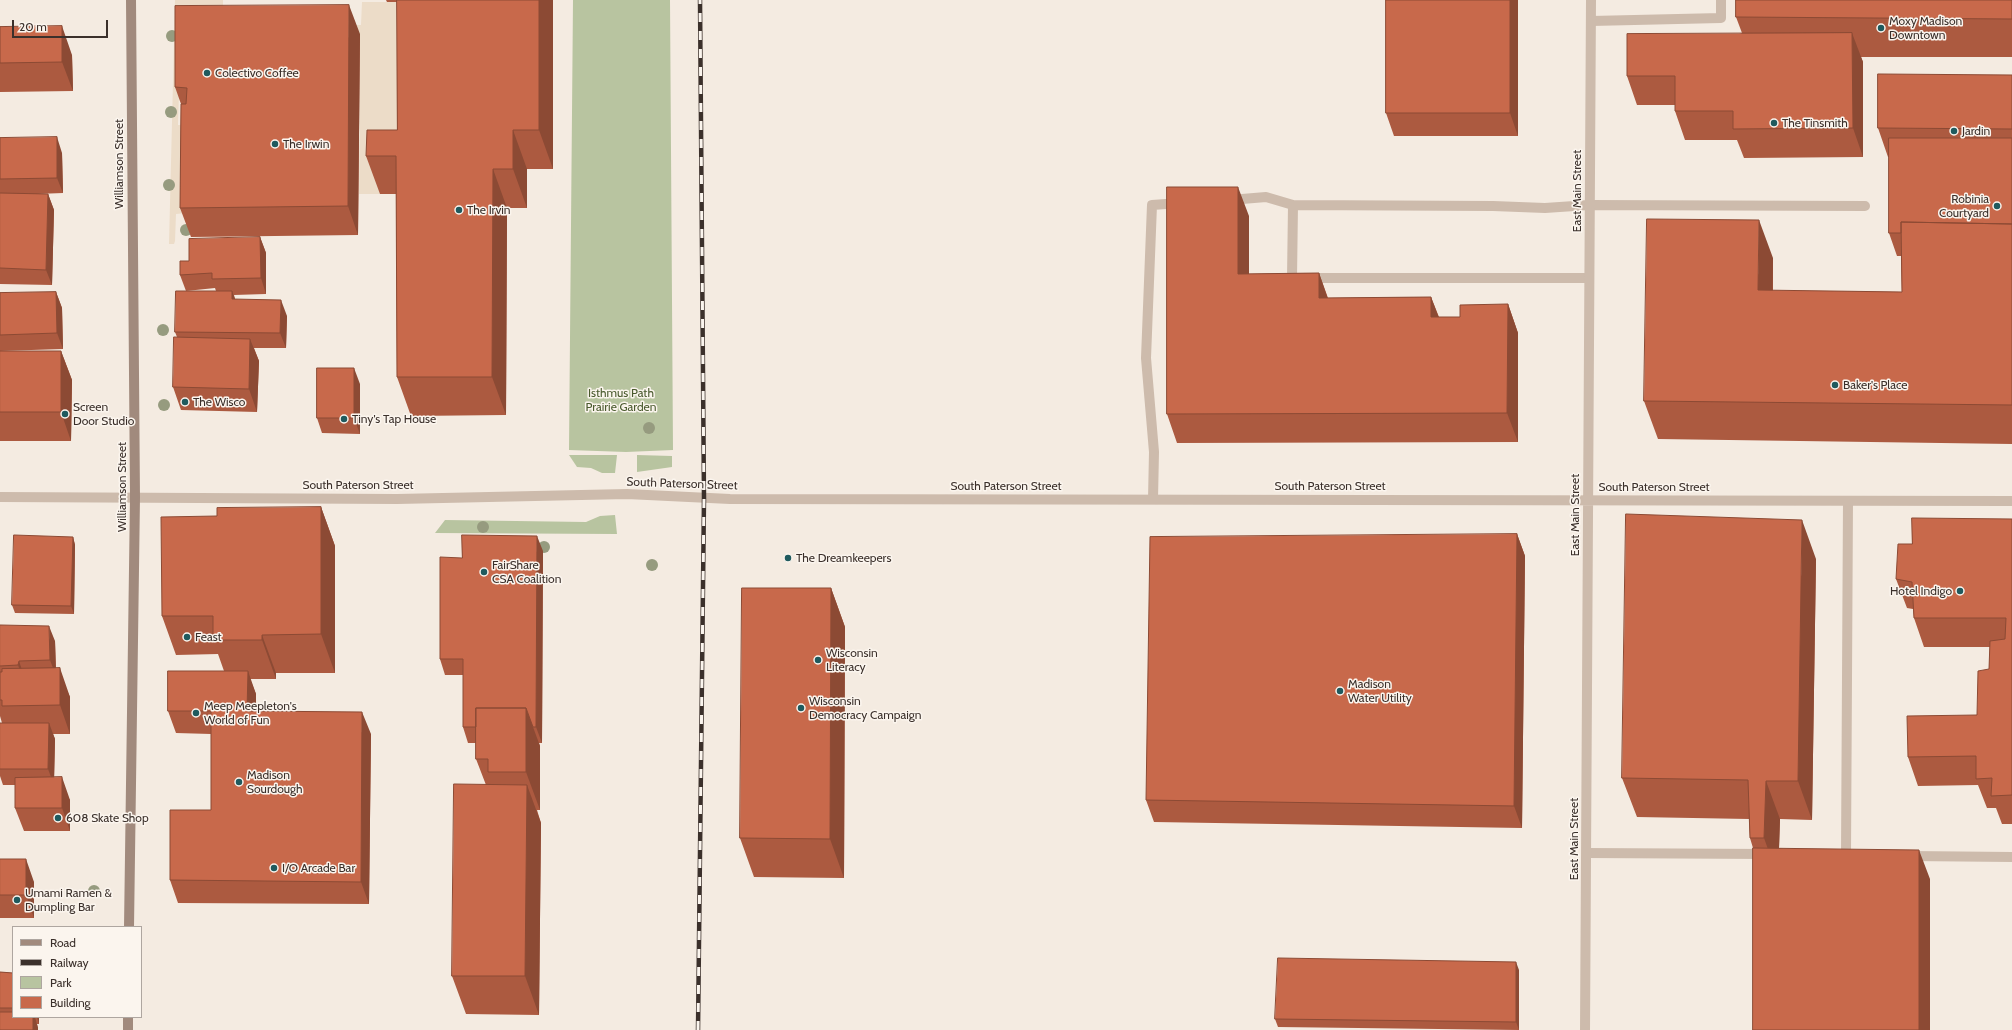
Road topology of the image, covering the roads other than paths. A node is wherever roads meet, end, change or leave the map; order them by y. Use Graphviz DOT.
graph roads {
  1 [pos="131,0"];
  2 [pos="1591,0"];
  3 [pos="1721,0"];
  4 [pos="1591,21"];
  5 [pos="1221,200"];
  6 [pos="1190,202"];
  7 [pos="1293,205"];
  8 [pos="1590,206"];
  9 [pos="1865,206"];
  10 [pos="1589,278"];
  11 [pos="0,497"];
  12 [pos="135,497"];
  13 [pos="1153,499"];
  14 [pos="1588,500"];
  15 [pos="1848,500"];
  16 [pos="2012,501"];
  17 [pos="1587,853"];
  18 [pos="1776,854"];
  19 [pos="1846,854"];
  20 [pos="1899,855"];
  21 [pos="2012,857"];
  22 [pos="129,926"];
  23 [pos="128,1018"];
  24 [pos="128,1030"];
  25 [pos="1585,1030"];
  1 -- 12 [label="street, Williamson Street"];
  2 -- 4 [label="street, East Main Street"];
  3 -- 4 [label="street"];
  4 -- 8 [label="street, East Main Street"];
  5 -- 7 [label="street"];
  6 -- 13 [label="street"];
  7 -- 8 [label="street"];
  7 -- 10 [label="street"];
  8 -- 9 [label="street"];
  8 -- 10 [label="street, East Main Street"];
  10 -- 14 [label="street, East Main Street"];
  11 -- 12 [label="street, South Paterson Street"];
  12 -- 13 [label="street, South Paterson Street"];
  12 -- 22 [label="street, Williamson Street"];
  13 -- 14 [label="street, South Paterson Street"];
  14 -- 15 [label="street, South Paterson Street"];
  14 -- 17 [label="street, East Main Street"];
  15 -- 16 [label="street, South Paterson Street"];
  15 -- 19 [label="street"];
  17 -- 18 [label="street"];
  17 -- 25 [label="street, East Main Street"];
  20 -- 21 [label="street"];
  23 -- 24 [label="street"];
}
